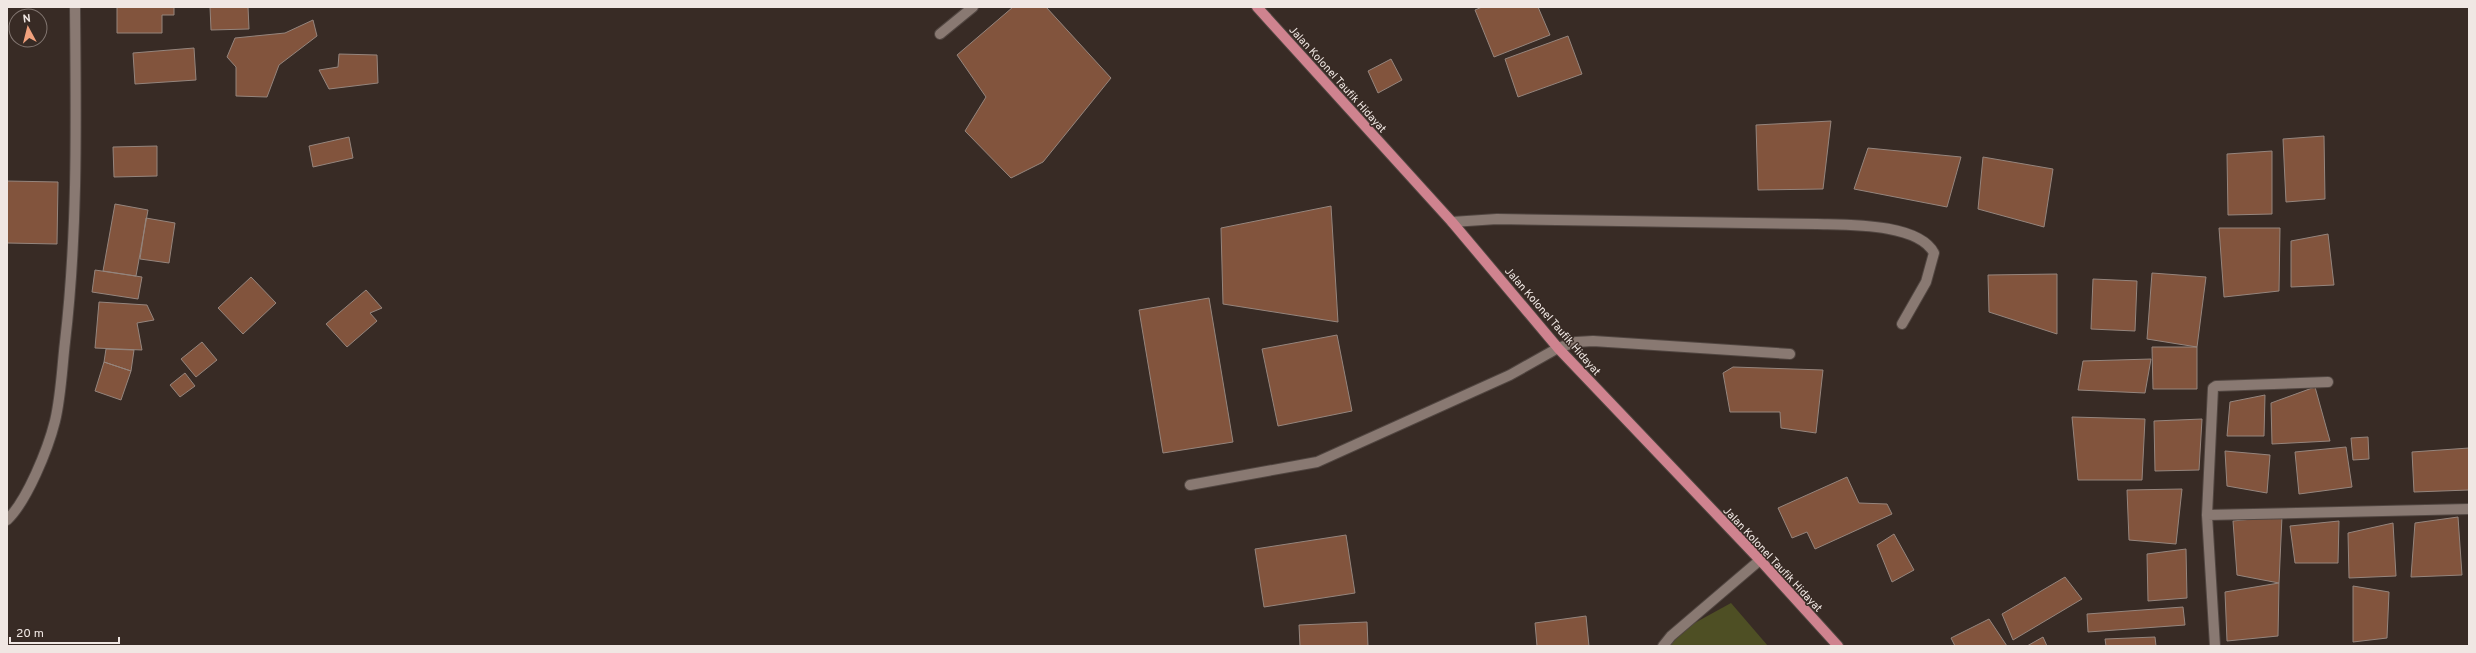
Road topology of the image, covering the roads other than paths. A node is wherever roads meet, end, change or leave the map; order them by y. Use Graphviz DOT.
graph roads {
  1 [pos="75,7"];
  2 [pos="972,7"];
  3 [pos="1257,7"];
  4 [pos="940,34"];
  5 [pos="1452,222"];
  6 [pos="1902,324"];
  7 [pos="1558,348"];
  8 [pos="1790,354"];
  9 [pos="2328,382"];
  10 [pos="1190,485"];
  11 [pos="2469,509"];
  12 [pos="2207,515"];
  13 [pos="7,520"];
  14 [pos="1760,560"];
  15 [pos="1663,646"];
  16 [pos="1838,646"];
  17 [pos="2215,646"];
  1 -- 13 [label="street"];
  2 -- 4 [label="street"];
  3 -- 5 [label="main road, Jalan Kolonel Taufik Hidayat"];
  5 -- 6 [label="street"];
  5 -- 7 [label="main road, Jalan Kolonel Taufik Hidayat"];
  7 -- 8 [label="street"];
  7 -- 10 [label="street"];
  7 -- 14 [label="main road, Jalan Kolonel Taufik Hidayat"];
  9 -- 12 [label="street"];
  11 -- 12 [label="street"];
  12 -- 17 [label="street"];
  14 -- 15 [label="street"];
  14 -- 16 [label="main road, Jalan Kolonel Taufik Hidayat"];
}
